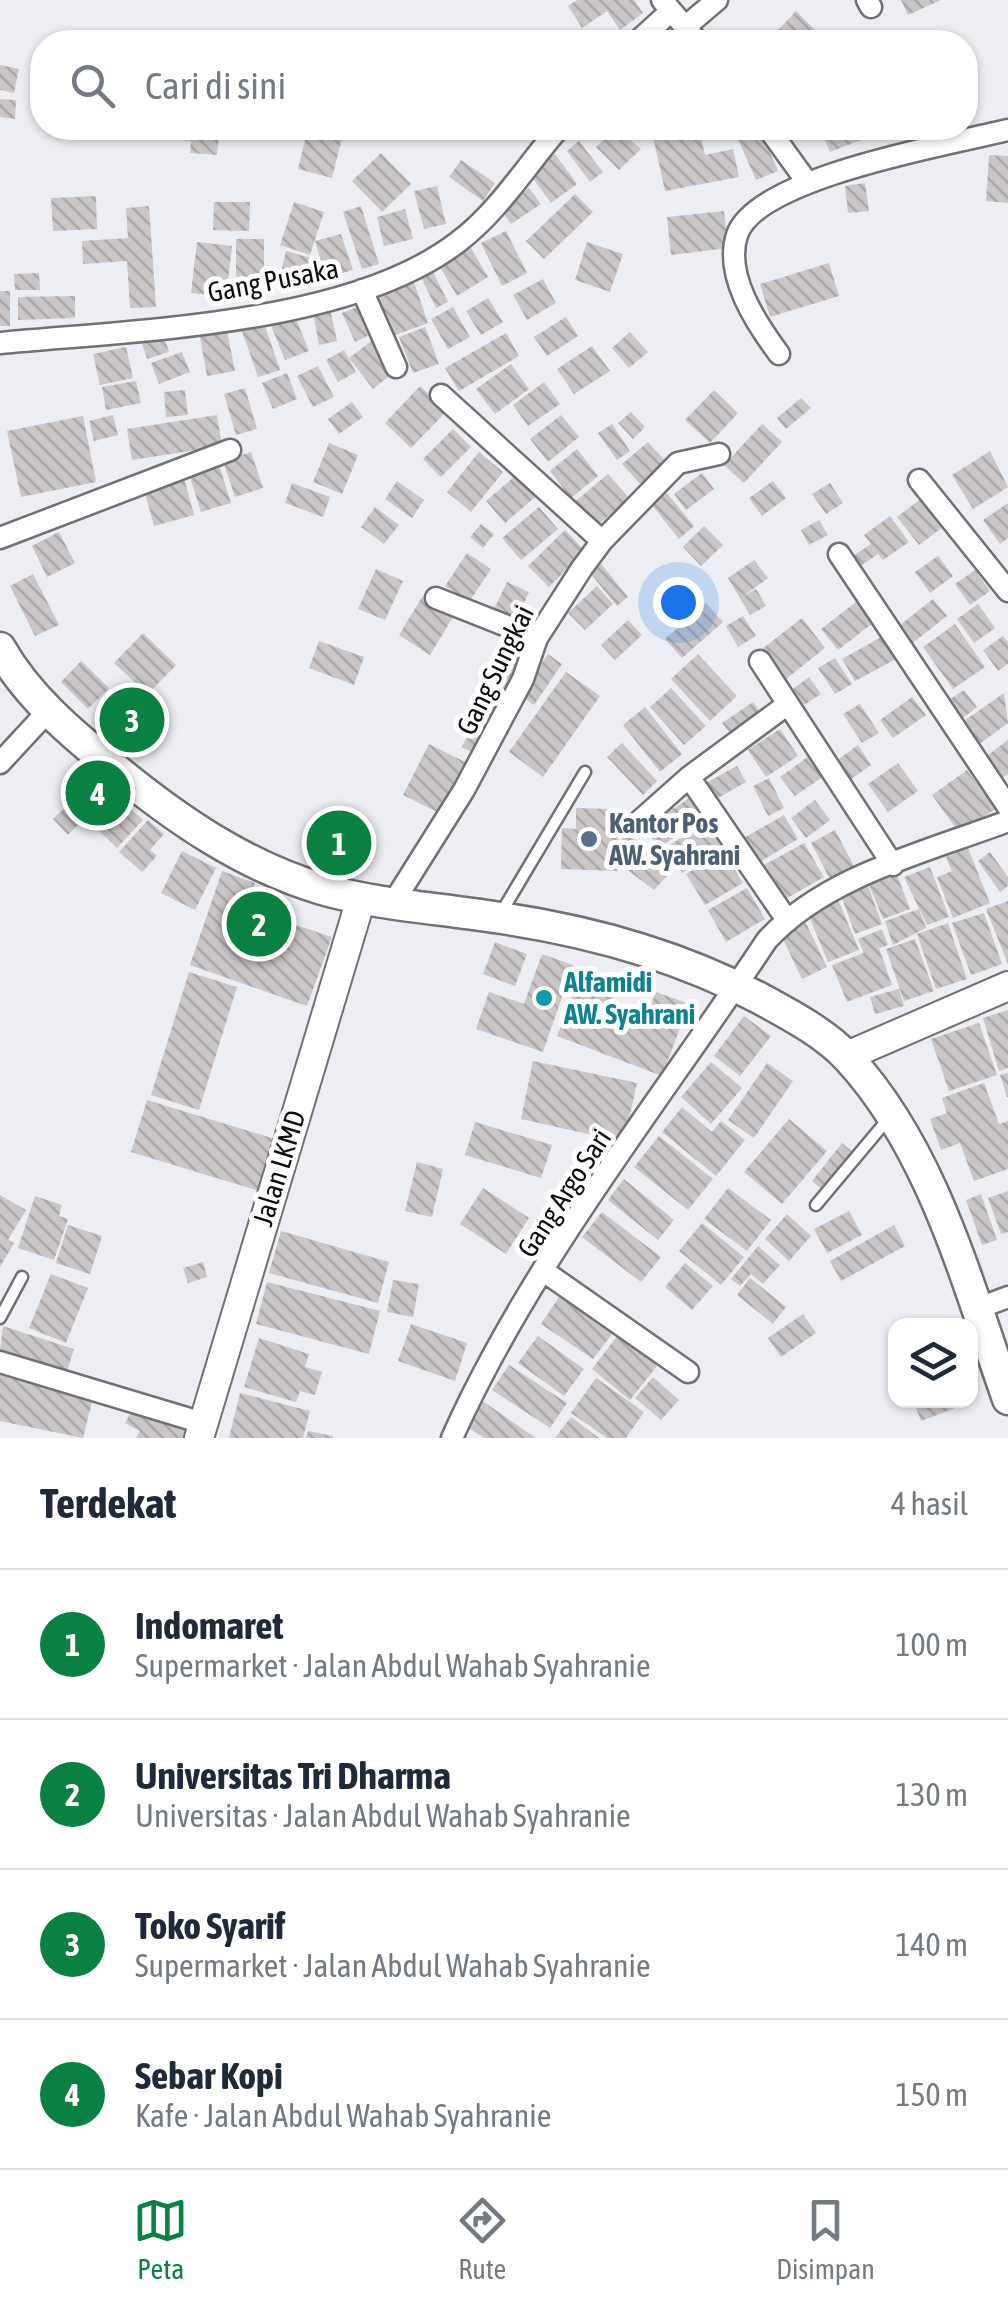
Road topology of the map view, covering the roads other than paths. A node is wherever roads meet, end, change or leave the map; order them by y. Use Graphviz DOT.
graph roads {
  1 [pos="718,0"];
  2 [pos="679,20"];
  3 [pos="1008,130"];
  4 [pos="978,138"];
  5 [pos="549,140"];
  6 [pos="777,140"];
  7 [pos="969,140"];
  8 [pos="807,182"];
  9 [pos="362,290"];
  10 [pos="0,343"];
  11 [pos="780,354"];
  12 [pos="396,367"];
  13 [pos="441,395"];
  14 [pos="230,450"];
  15 [pos="719,454"];
  16 [pos="918,480"];
  17 [pos="0,538"];
  18 [pos="602,541"];
  19 [pos="839,554"];
  20 [pos="1008,592"];
  21 [pos="436,598"];
  22 [pos="537,638"];
  23 [pos="0,648"];
  24 [pos="760,661"];
  25 [pos="788,704"];
  26 [pos="48,710"];
  27 [pos="0,763"];
  28 [pos="585,772"];
  29 [pos="688,777"];
  30 [pos="1008,807"];
  31 [pos="1008,822"];
  32 [pos="635,824"];
  33 [pos="893,865"];
  34 [pos="361,899"];
  35 [pos="392,903"];
  36 [pos="498,917"];
  37 [pos="787,920"];
  38 [pos="737,986"];
  39 [pos="1008,986"];
  40 [pos="847,1056"];
  41 [pos="892,1114"];
  42 [pos="816,1205"];
  43 [pos="546,1272"];
  44 [pos="22,1277"];
  45 [pos="1008,1298"];
  46 [pos="976,1309"];
  47 [pos="0,1318"];
  48 [pos="0,1362"];
  49 [pos="688,1372"];
  50 [pos="1008,1399"];
  51 [pos="201,1430"];
  52 [pos="452,1438"];
  1 -- 2 [label="street"];
  3 -- 4 [label="street"];
  5 -- 9 [label="street, Gang Pusaka"];
  6 -- 8 [label="street"];
  7 -- 8 [label="street"];
  8 -- 11 [label="street"];
  9 -- 10 [label="street, Gang Pusaka"];
  9 -- 12 [label="street"];
  13 -- 18 [label="street"];
  14 -- 17 [label="street"];
  15 -- 18 [label="street, Gang Sungkai"];
  16 -- 20 [label="street"];
  18 -- 22 [label="street, Gang Sungkai"];
  19 -- 30 [label="street"];
  21 -- 22 [label="street"];
  22 -- 35 [label="street, Gang Sungkai"];
  23 -- 26 [label="main road"];
  24 -- 25 [label="street"];
  25 -- 29 [label="street"];
  25 -- 33 [label="street"];
  26 -- 27 [label="street"];
  26 -- 34 [label="main road"];
  28 -- 36 [label="lane"];
  29 -- 32 [label="street"];
  29 -- 37 [label="street"];
  31 -- 33 [label="street, Gang Argo Sari"];
  33 -- 37 [label="street, Gang Argo Sari"];
  34 -- 35 [label="main road"];
  34 -- 51 [label="street, Jalan LKMD"];
  35 -- 36 [label="main road"];
  36 -- 38 [label="main road"];
  37 -- 38 [label="street, Gang Argo Sari"];
  38 -- 40 [label="main road"];
  38 -- 43 [label="street, Gang Argo Sari"];
  39 -- 40 [label="street"];
  40 -- 41 [label="main road"];
  41 -- 42 [label="lane"];
  41 -- 46 [label="main road"];
  43 -- 49 [label="street"];
  43 -- 52 [label="street, Gang Argo Sari"];
  44 -- 47 [label="lane"];
  45 -- 46 [label="street"];
  46 -- 50 [label="main road"];
  48 -- 51 [label="street"];
}
